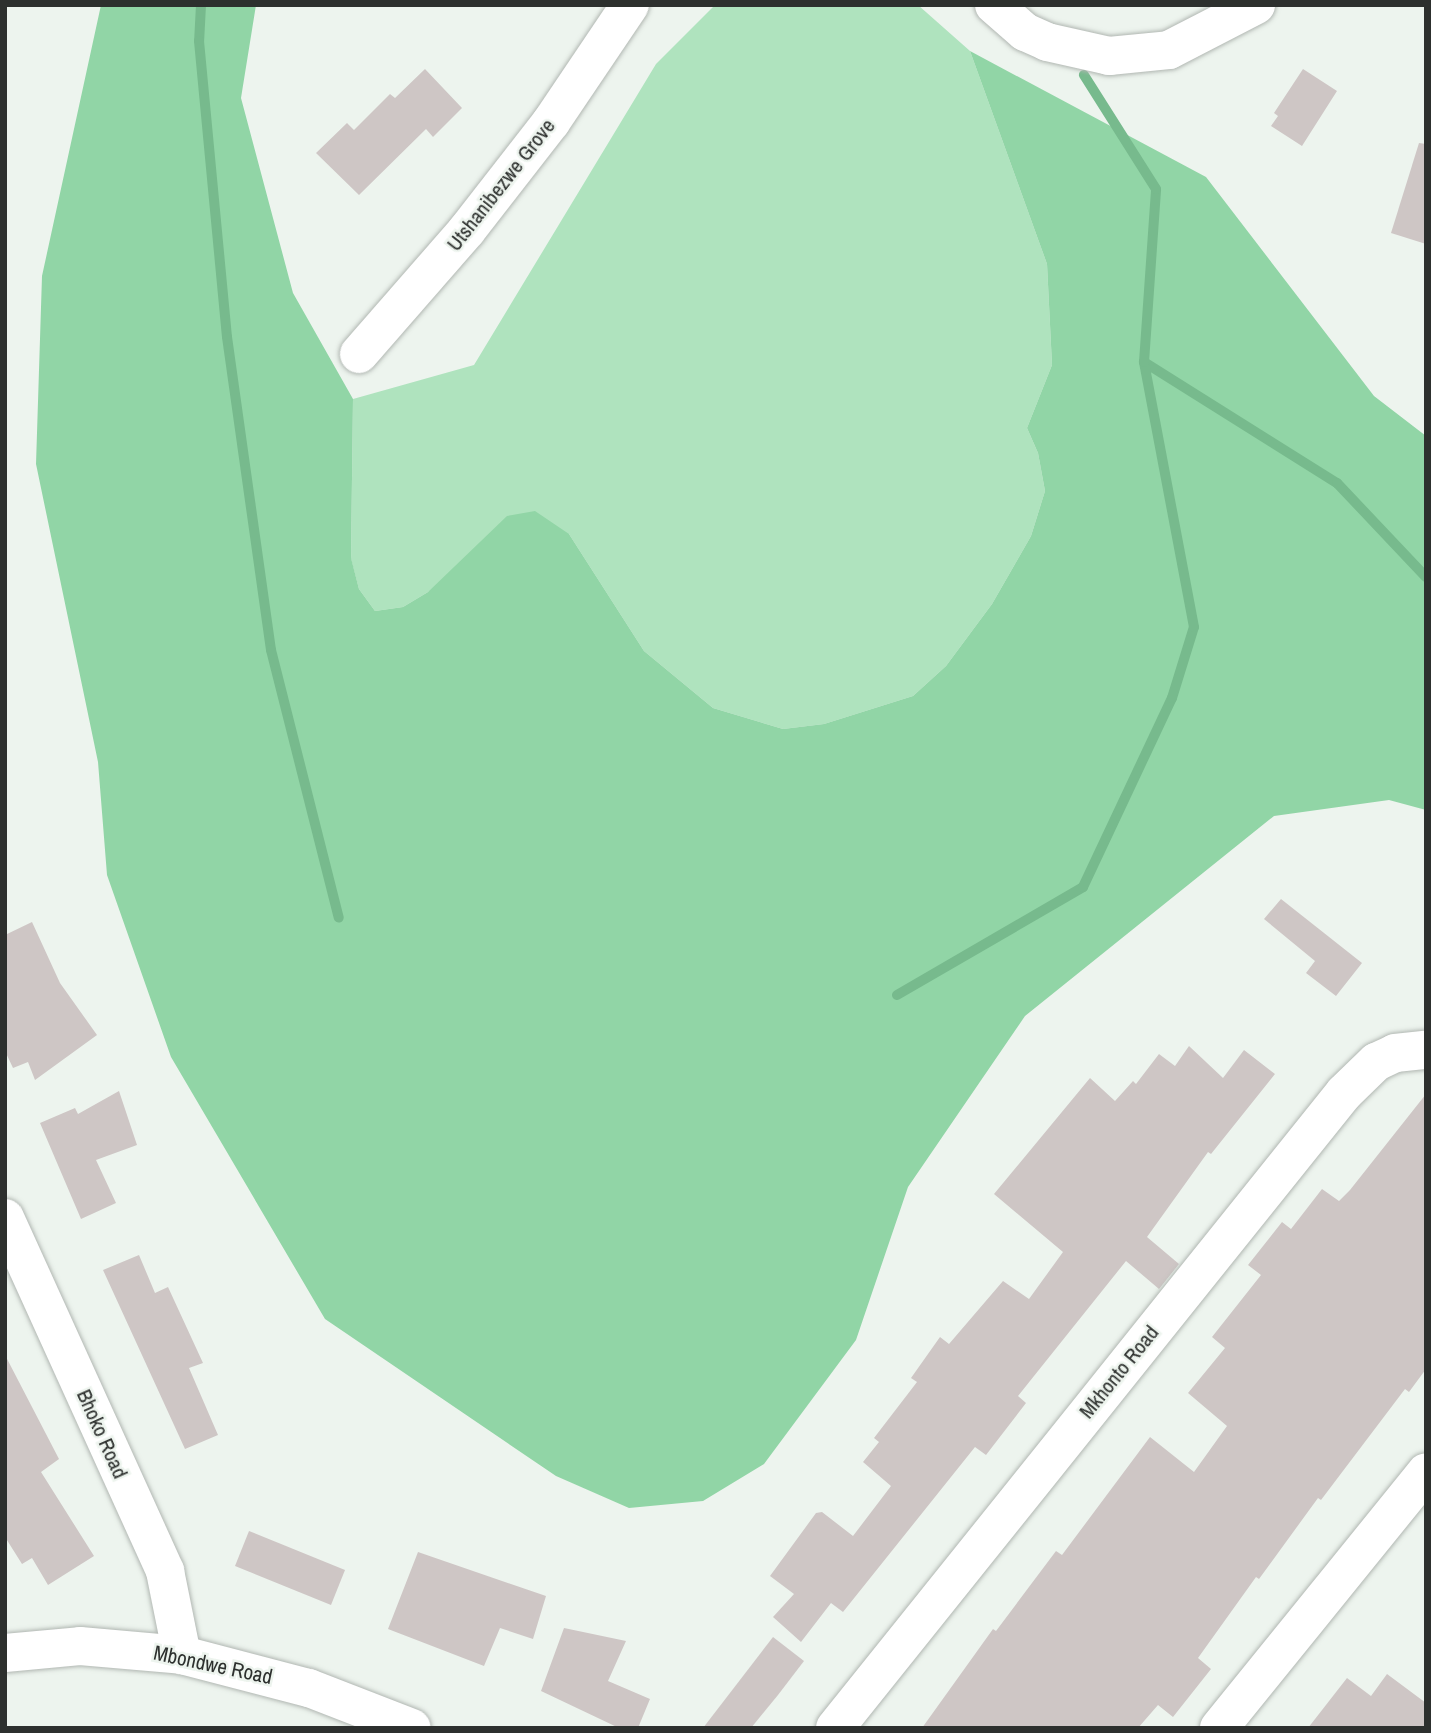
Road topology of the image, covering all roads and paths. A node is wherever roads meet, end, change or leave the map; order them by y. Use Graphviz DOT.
graph roads {
  1 [pos="630,5"];
  2 [pos="994,5"];
  3 [pos="1256,5"];
  4 [pos="359,354"];
  5 [pos="1426,1050"];
  6 [pos="5,1218"];
  7 [pos="1426,1472"];
  8 [pos="5,1653"];
  9 [pos="182,1655"];
  10 [pos="412,1728"];
  11 [pos="835,1728"];
  12 [pos="1219,1728"];
  1 -- 4 [label="street, Utshanibezwe Grove"];
  2 -- 3 [label="street"];
  5 -- 11 [label="street, Mkhonto Road"];
  6 -- 9 [label="street, Bhoko Road"];
  7 -- 12 [label="street"];
  8 -- 9 [label="street, Mbondwe Road"];
  9 -- 10 [label="street, Mbondwe Road"];
}
